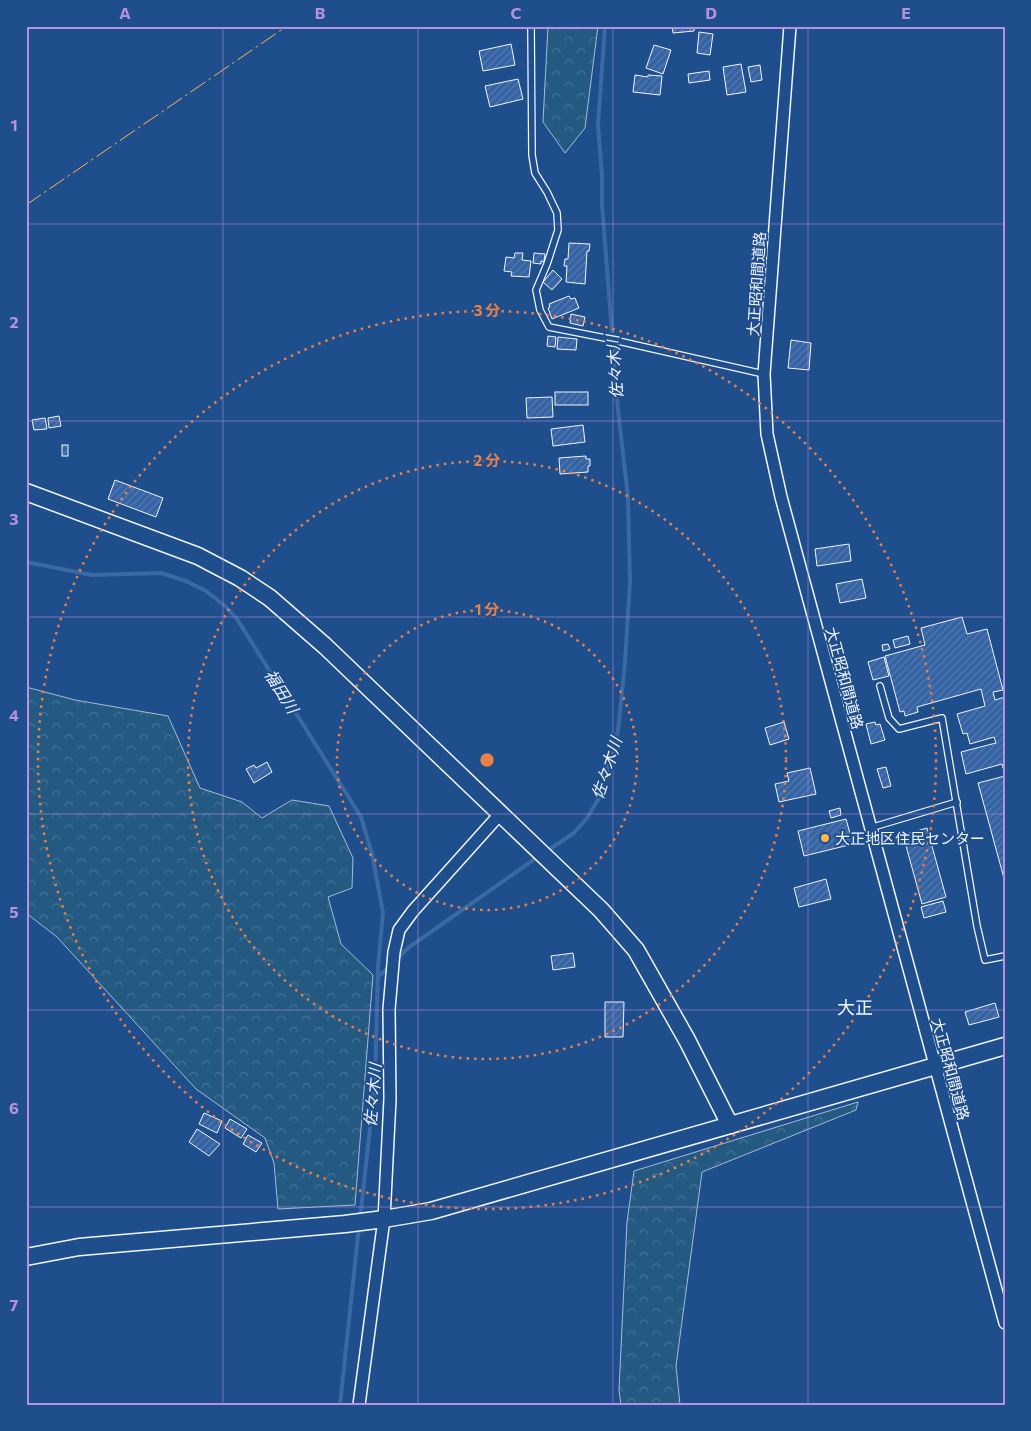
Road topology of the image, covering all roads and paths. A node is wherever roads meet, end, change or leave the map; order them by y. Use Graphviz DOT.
graph roads {
  1 [pos="531,26"];
  2 [pos="790,26"];
  3 [pos="764,374"];
  4 [pos="26,492"];
  5 [pos="880,686"];
  6 [pos="957,802"];
  7 [pos="500,813"];
  8 [pos="870,828"];
  9 [pos="1005,956"];
  10 [pos="1005,1046"];
  11 [pos="935,1067"];
  12 [pos="730,1125"];
  13 [pos="380,1220"];
  14 [pos="26,1257"];
  15 [pos="1005,1323"];
  16 [pos="359,1405"];
  1 -- 3 [label="lane"];
  2 -- 3 [label="street, 大正昭和間道路"];
  3 -- 8 [label="street, 大正昭和間道路"];
  4 -- 7 [label="street"];
  5 -- 6 [label="lane"];
  6 -- 8 [label="lane"];
  6 -- 9 [label="lane"];
  7 -- 12 [label="street"];
  7 -- 13 [label="street"];
  8 -- 11 [label="street, 大正昭和間道路"];
  10 -- 11 [label="street"];
  11 -- 12 [label="street"];
  11 -- 15 [label="street, 大正昭和間道路"];
  12 -- 13 [label="street"];
  13 -- 14 [label="street"];
  13 -- 16 [label="street"];
}
